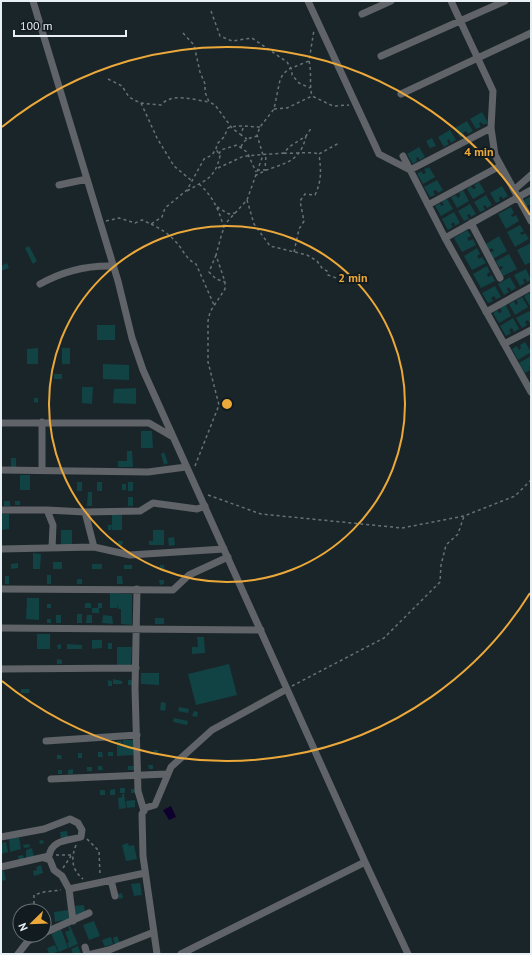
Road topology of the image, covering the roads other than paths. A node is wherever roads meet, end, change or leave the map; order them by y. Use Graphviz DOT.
graph roads {
  1 [pos="33,1"];
  2 [pos="308,1"];
  3 [pos="391,1"];
  4 [pos="452,1"];
  5 [pos="504,1"];
  6 [pos="362,14"];
  7 [pos="460,20"];
  8 [pos="531,33"];
  9 [pos="381,56"];
  10 [pos="478,59"];
  11 [pos="401,94"];
  12 [pos="492,128"];
  13 [pos="403,156"];
  14 [pos="500,166"];
  15 [pos="410,170"];
  16 [pos="531,175"];
  17 [pos="87,179"];
  18 [pos="59,185"];
  19 [pos="514,190"];
  20 [pos="531,190"];
  21 [pos="518,197"];
  22 [pos="428,205"];
  23 [pos="531,221"];
  24 [pos="471,223"];
  25 [pos="445,238"];
  26 [pos="114,266"];
  27 [pos="500,278"];
  28 [pos="40,284"];
  29 [pos="531,287"];
  30 [pos="486,312"];
  31 [pos="531,330"];
  32 [pos="504,344"];
  33 [pos="528,378"];
  34 [pos="531,392"];
  35 [pos="42,422"];
  36 [pos="1,423"];
  37 [pos="173,437"];
  38 [pos="186,467"];
  39 [pos="1,470"];
  40 [pos="42,470"];
  41 [pos="205,506"];
  42 [pos="1,510"];
  43 [pos="47,510"];
  44 [pos="85,512"];
  45 [pos="94,547"];
  46 [pos="52,548"];
  47 [pos="1,549"];
  48 [pos="224,549"];
  49 [pos="228,558"];
  50 [pos="1,589"];
  51 [pos="137,589"];
  52 [pos="1,628"];
  53 [pos="137,630"];
  54 [pos="261,630"];
  55 [pos="136,668"];
  56 [pos="1,669"];
  57 [pos="287,689"];
  58 [pos="137,736"];
  59 [pos="46,741"];
  60 [pos="167,774"];
  61 [pos="138,775"];
  62 [pos="51,779"];
  63 [pos="144,812"];
  64 [pos="1,838"];
  65 [pos="47,857"];
  66 [pos="365,862"];
  67 [pos="1,867"];
  68 [pos="145,872"];
  69 [pos="109,881"];
  70 [pos="69,889"];
  71 [pos="115,896"];
  72 [pos="89,914"];
  73 [pos="73,921"];
  74 [pos="52,930"];
  75 [pos="154,932"];
  76 [pos="26,943"];
  77 [pos="18,954"];
  78 [pos="92,954"];
  79 [pos="157,954"];
  80 [pos="181,954"];
  81 [pos="408,954"];
  1 -- 17 [label="street"];
  2 -- 15 [label="street"];
  3 -- 6 [label="street"];
  4 -- 7 [label="street"];
  5 -- 7 [label="street"];
  7 -- 9 [label="street"];
  7 -- 10 [label="street"];
  8 -- 10 [label="street"];
  10 -- 11 [label="street"];
  10 -- 12 [label="street"];
  12 -- 14 [label="street"];
  12 -- 15 [label="street"];
  13 -- 15 [label="street"];
  14 -- 19 [label="street"];
  14 -- 22 [label="street"];
  15 -- 22 [label="street"];
  16 -- 19 [label="street"];
  17 -- 18 [label="street"];
  17 -- 26 [label="street"];
  19 -- 21 [label="street"];
  20 -- 21 [label="street"];
  21 -- 23 [label="street"];
  21 -- 24 [label="street"];
  22 -- 25 [label="street"];
  24 -- 25 [label="street"];
  24 -- 27 [label="street"];
  25 -- 30 [label="street"];
  26 -- 28 [label="street"];
  26 -- 37 [label="street"];
  29 -- 30 [label="street"];
  30 -- 32 [label="street"];
  31 -- 32 [label="street"];
  32 -- 33 [label="street"];
  33 -- 34 [label="street"];
  35 -- 36 [label="street"];
  35 -- 37 [label="street"];
  35 -- 40 [label="street"];
  37 -- 38 [label="street"];
  38 -- 40 [label="street"];
  38 -- 41 [label="street"];
  39 -- 40 [label="street"];
  41 -- 44 [label="street"];
  41 -- 48 [label="street"];
  42 -- 43 [label="street"];
  43 -- 44 [label="street"];
  43 -- 46 [label="street"];
  44 -- 45 [label="street"];
  45 -- 46 [label="street"];
  45 -- 48 [label="street"];
  46 -- 47 [label="street"];
  48 -- 49 [label="street"];
  49 -- 51 [label="street"];
  49 -- 54 [label="street"];
  50 -- 51 [label="street"];
  51 -- 53 [label="street"];
  52 -- 53 [label="street"];
  53 -- 54 [label="street"];
  53 -- 55 [label="street"];
  54 -- 57 [label="street"];
  55 -- 56 [label="street"];
  55 -- 58 [label="street"];
  57 -- 60 [label="street"];
  57 -- 66 [label="street"];
  58 -- 59 [label="street"];
  58 -- 61 [label="street"];
  60 -- 61 [label="street"];
  60 -- 63 [label="street"];
  61 -- 62 [label="street"];
  61 -- 63 [label="street"];
  63 -- 68 [label="street"];
  64 -- 65 [label="street"];
  65 -- 67 [label="street"];
  65 -- 70 [label="street"];
  66 -- 80 [label="street"];
  66 -- 81 [label="street"];
  68 -- 69 [label="street"];
  68 -- 75 [label="street"];
  69 -- 70 [label="street"];
  69 -- 71 [label="street"];
  70 -- 73 [label="street"];
  72 -- 73 [label="street"];
  73 -- 74 [label="street"];
  75 -- 78 [label="street"];
  75 -- 79 [label="street"];
  76 -- 77 [label="street"];
}
